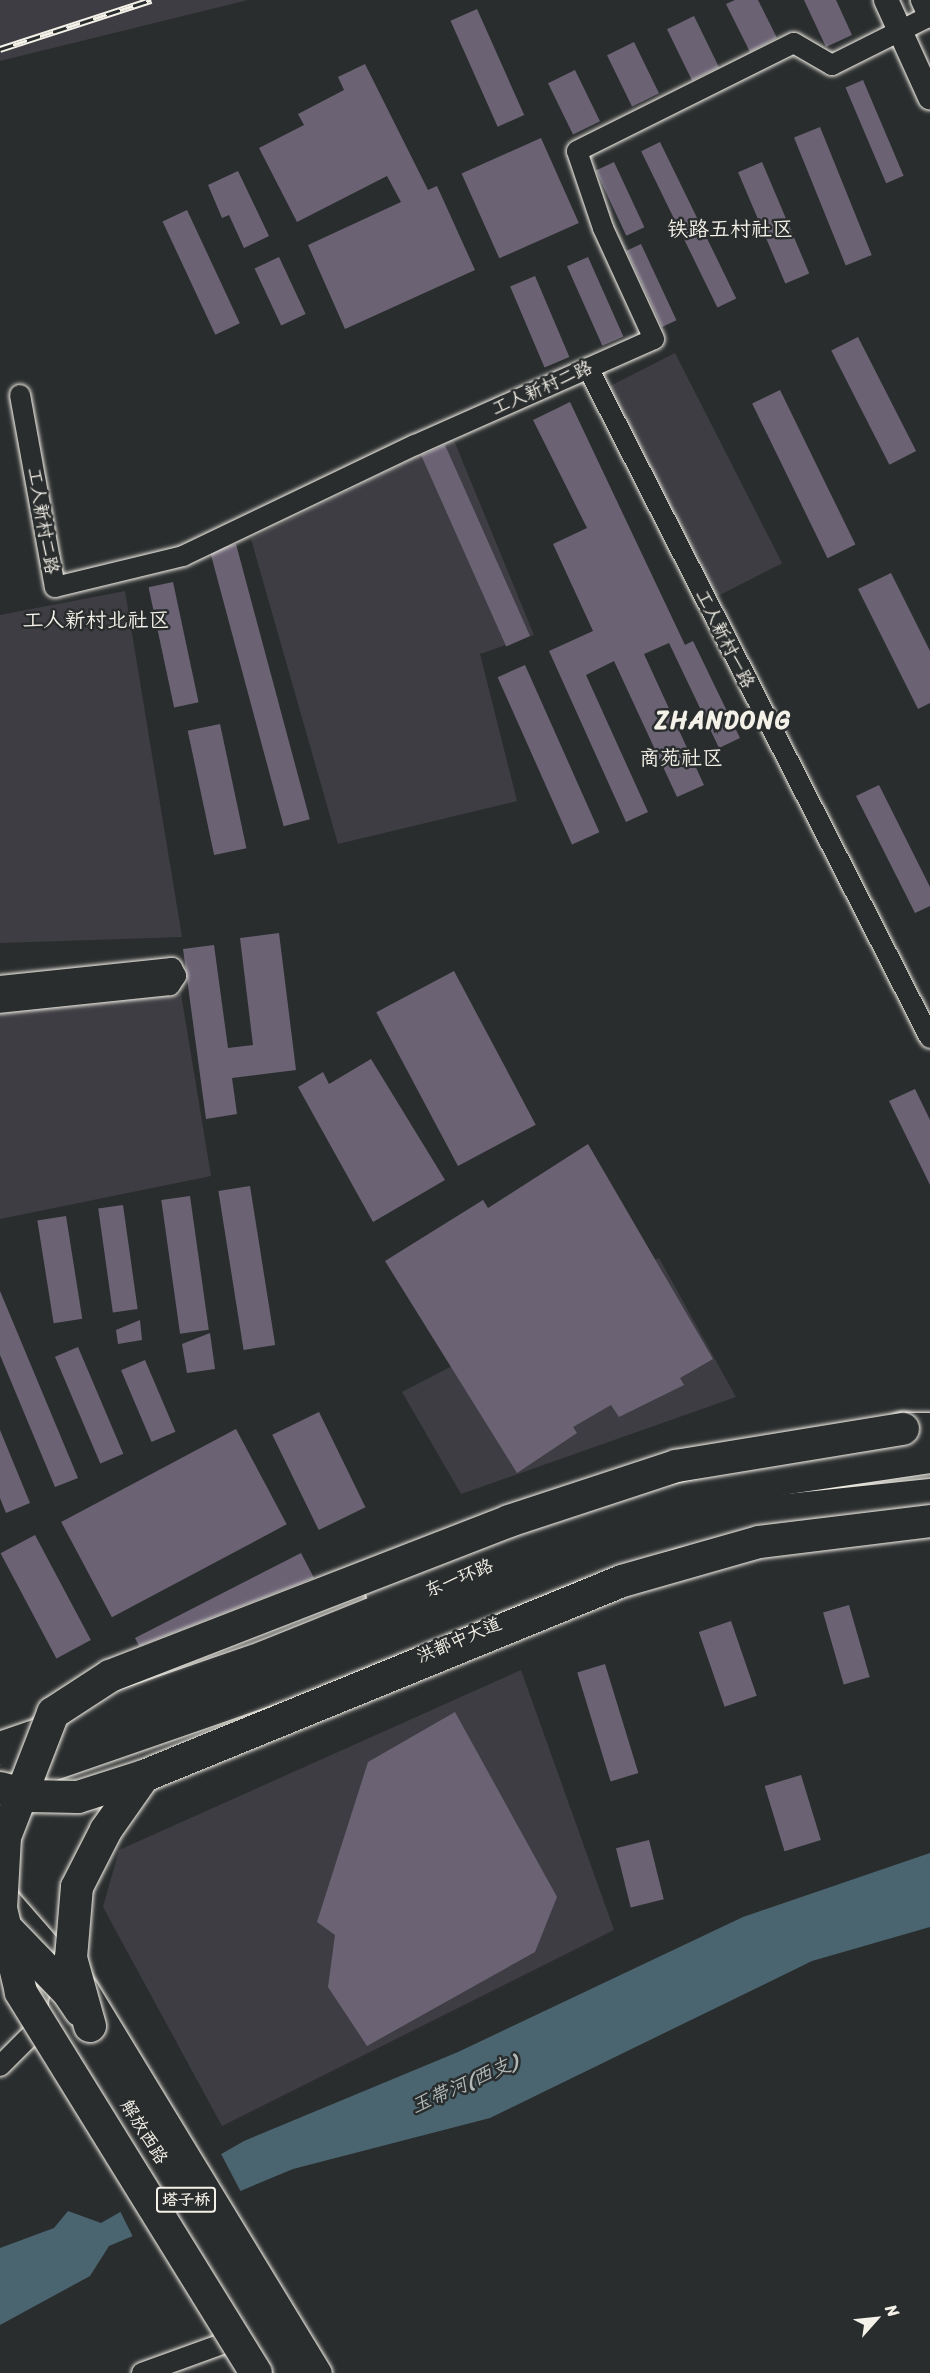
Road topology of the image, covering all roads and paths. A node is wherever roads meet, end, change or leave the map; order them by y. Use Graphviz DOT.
graph roads {
  1 [pos="886,0"];
  2 [pos="923,0"];
  3 [pos="930,16"];
  4 [pos="900,31"];
  5 [pos="930,98"];
  6 [pos="588,368"];
  7 [pos="20,395"];
  8 [pos="0,986"];
  9 [pos="0,1003"];
  10 [pos="929,1039"];
  11 [pos="930,1428"];
  12 [pos="930,1445"];
  13 [pos="930,1456"];
  14 [pos="930,1495"];
  15 [pos="930,1521"];
  16 [pos="930,1528"];
  17 [pos="0,1737"];
  18 [pos="0,1748"];
  19 [pos="144,1776"];
  20 [pos="0,1781"];
  21 [pos="0,1788"];
  22 [pos="0,1813"];
  23 [pos="2,1904"];
  24 [pos="0,1931"];
  25 [pos="0,1958"];
  26 [pos="11,1984"];
  27 [pos="90,2026"];
  28 [pos="31,2035"];
  29 [pos="0,2066"];
  30 [pos="144,2151"];
  31 [pos="210,2259"];
  32 [pos="235,2339"];
  33 [pos="142,2373"];
  34 [pos="241,2373"];
  35 [pos="256,2373"];
  36 [pos="270,2373"];
  37 [pos="294,2373"];
  38 [pos="318,2373"];
  1 -- 4 [label="street"];
  2 -- 3 [label="street"];
  3 -- 4 [label="street, 工人新村二路"];
  4 -- 5 [label="street"];
  4 -- 6 [label="street, 工人新村二路"];
  6 -- 7 [label="street, 工人新村二路"];
  6 -- 10 [label="street, 工人新村一路"];
  8 -- 9 [label="street"];
  11 -- 26 [label="main road, bridge"];
  12 -- 17 [label="main road"];
  13 -- 18 [label="highway, 东一环路"];
  14 -- 20 [label="highway, 东一环路"];
  15 -- 19 [label="main road, bridge"];
  16 -- 22 [label="main road, 洪都中大道"];
  19 -- 21 [label="main road, bridge"];
  19 -- 27 [label="main road, bridge"];
  23 -- 27 [label="main road, bridge"];
  23 -- 30 [label="main road, 解放西路"];
  24 -- 30 [label="main road, 解放西路"];
  25 -- 28 [label="main road"];
  26 -- 35 [label="main road, bridge"];
  27 -- 37 [label="main road"];
  28 -- 29 [label="street"];
  28 -- 30 [label="main road"];
  30 -- 31 [label="main road, 解放西路 / 塔子桥"];
  30 -- 31 [label="main road, 塔子桥"];
  31 -- 32 [label="main road, 解放西路"];
  31 -- 37 [label="main road, 解放西路"];
  31 -- 38 [label="main road"];
  32 -- 33 [label="street"];
  32 -- 34 [label="main road"];
  32 -- 36 [label="main road, 解放西路"];
}
